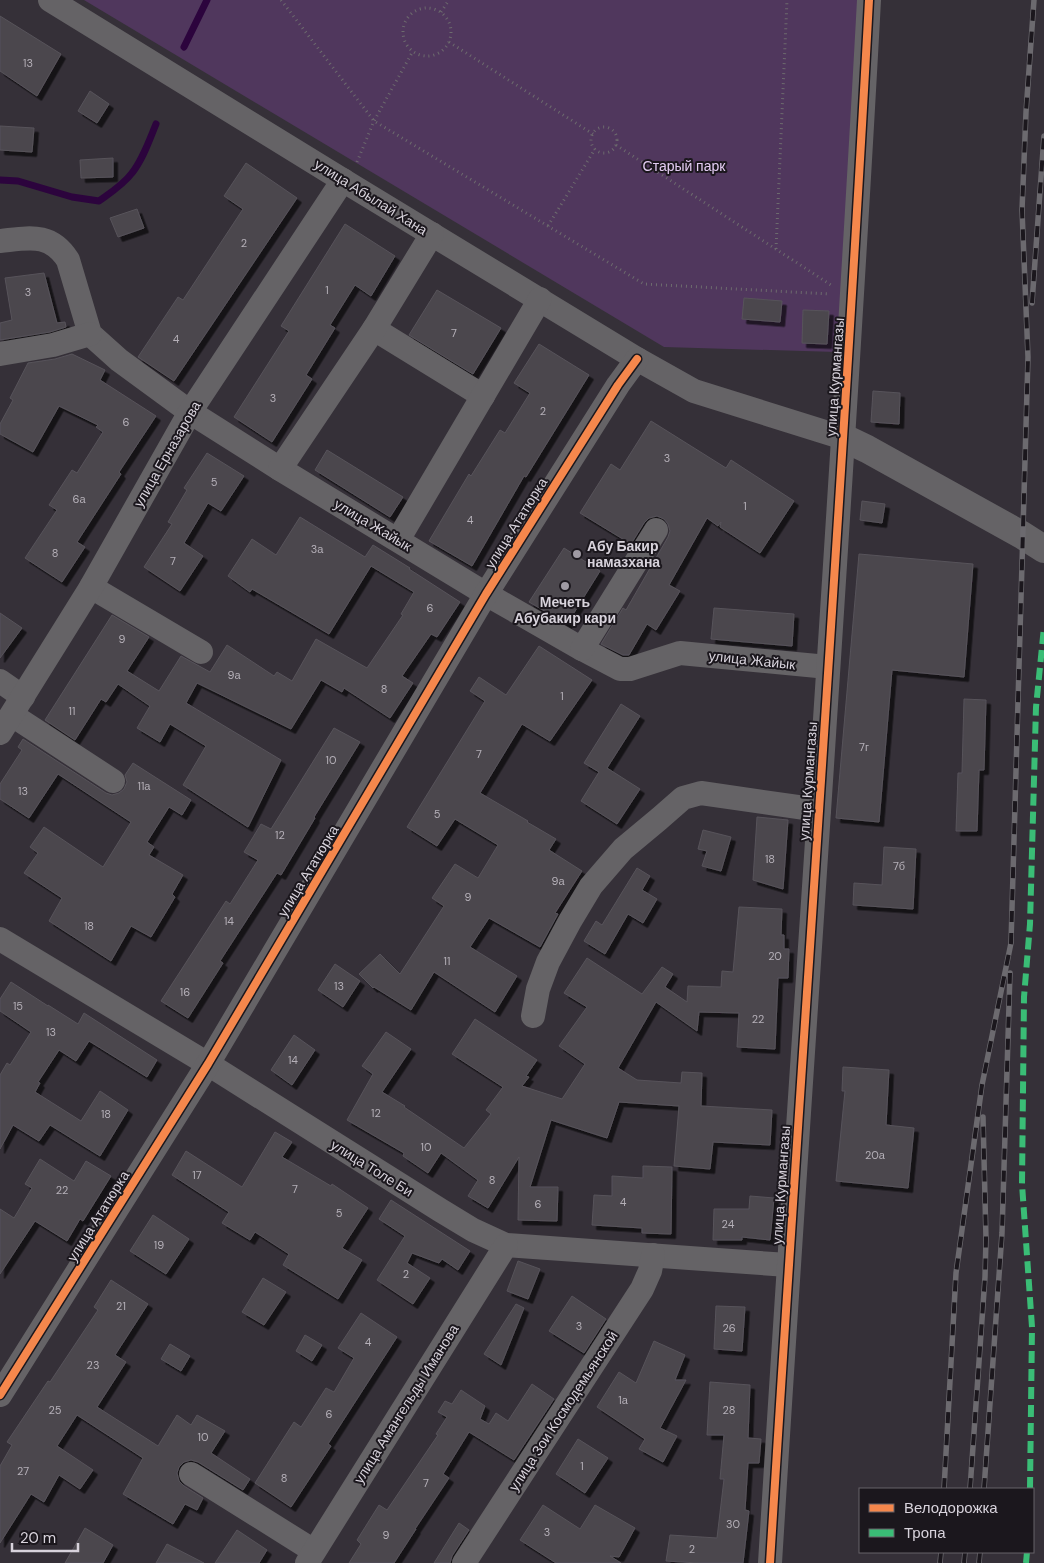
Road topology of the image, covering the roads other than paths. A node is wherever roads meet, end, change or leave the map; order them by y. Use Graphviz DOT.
graph roads {
  1 [pos="50,0"];
  2 [pos="868,0"];
  3 [pos="348,174"];
  4 [pos="432,234"];
  5 [pos="0,241"];
  6 [pos="540,299"];
  7 [pos="374,329"];
  8 [pos="90,334"];
  9 [pos="0,354"];
  10 [pos="637,359"];
  11 [pos="483,396"];
  12 [pos="190,412"];
  13 [pos="844,438"];
  14 [pos="280,469"];
  15 [pos="656,530"];
  16 [pos="398,540"];
  17 [pos="1044,549"];
  18 [pos="91,587"];
  19 [pos="486,594"];
  20 [pos="582,649"];
  21 [pos="201,652"];
  22 [pos="828,667"];
  23 [pos="0,681"];
  24 [pos="12,715"];
  25 [pos="113,781"];
  26 [pos="819,810"];
  27 [pos="0,939"];
  28 [pos="533,1016"];
  29 [pos="208,1064"];
  30 [pos="506,1245"];
  31 [pos="653,1255"];
  32 [pos="788,1265"];
  33 [pos="0,1395"];
  34 [pos="191,1474"];
  35 [pos="310,1557"];
  36 [pos="464,1563"];
  37 [pos="770,1563"];
  1 -- 3 [label="street, улица Абылай Хана"];
  2 -- 13 [label="street, улица Курмангазы"];
  3 -- 4 [label="street, улица Абылай Хана"];
  3 -- 12 [label="street, улица Ерназарова"];
  4 -- 6 [label="street, улица Абылай Хана"];
  4 -- 7 [label="street"];
  5 -- 8 [label="street"];
  6 -- 10 [label="street, улица Абылай Хана"];
  6 -- 11 [label="street"];
  7 -- 11 [label="street"];
  7 -- 14 [label="street"];
  8 -- 9 [label="street"];
  8 -- 12 [label="street, улица Жайык"];
  10 -- 13 [label="street, улица Абылай Хана"];
  10 -- 19 [label="street, улица Ататюрка"];
  11 -- 16 [label="street"];
  12 -- 14 [label="street, улица Жайык"];
  12 -- 18 [label="street, улица Ерназарова"];
  13 -- 17 [label="street"];
  13 -- 22 [label="street, улица Курмангазы"];
  14 -- 16 [label="street, улица Жайык"];
  15 -- 20 [label="street"];
  16 -- 19 [label="street, улица Жайык"];
  18 -- 21 [label="street"];
  18 -- 24 [label="street, улица Ерназарова"];
  19 -- 20 [label="street, улица Жайык"];
  19 -- 29 [label="street, улица Ататюрка"];
  20 -- 22 [label="street, улица Жайык"];
  22 -- 26 [label="street, улица Курмангазы"];
  23 -- 24 [label="street"];
  24 -- 25 [label="street"];
  26 -- 28 [label="street"];
  26 -- 32 [label="street, улица Курмангазы"];
  27 -- 29 [label="street, улица Толе Би"];
  29 -- 30 [label="street, улица Толе Би"];
  29 -- 33 [label="street, улица Ататюрка"];
  30 -- 31 [label="street, улица Толе Би"];
  30 -- 35 [label="street, улица Амангельды Иманова"];
  31 -- 32 [label="street, улица Толе Би"];
  31 -- 36 [label="street, улица Зои Космодемьянской"];
  32 -- 37 [label="street, улица Курмангазы"];
  34 -- 35 [label="street"];
}
